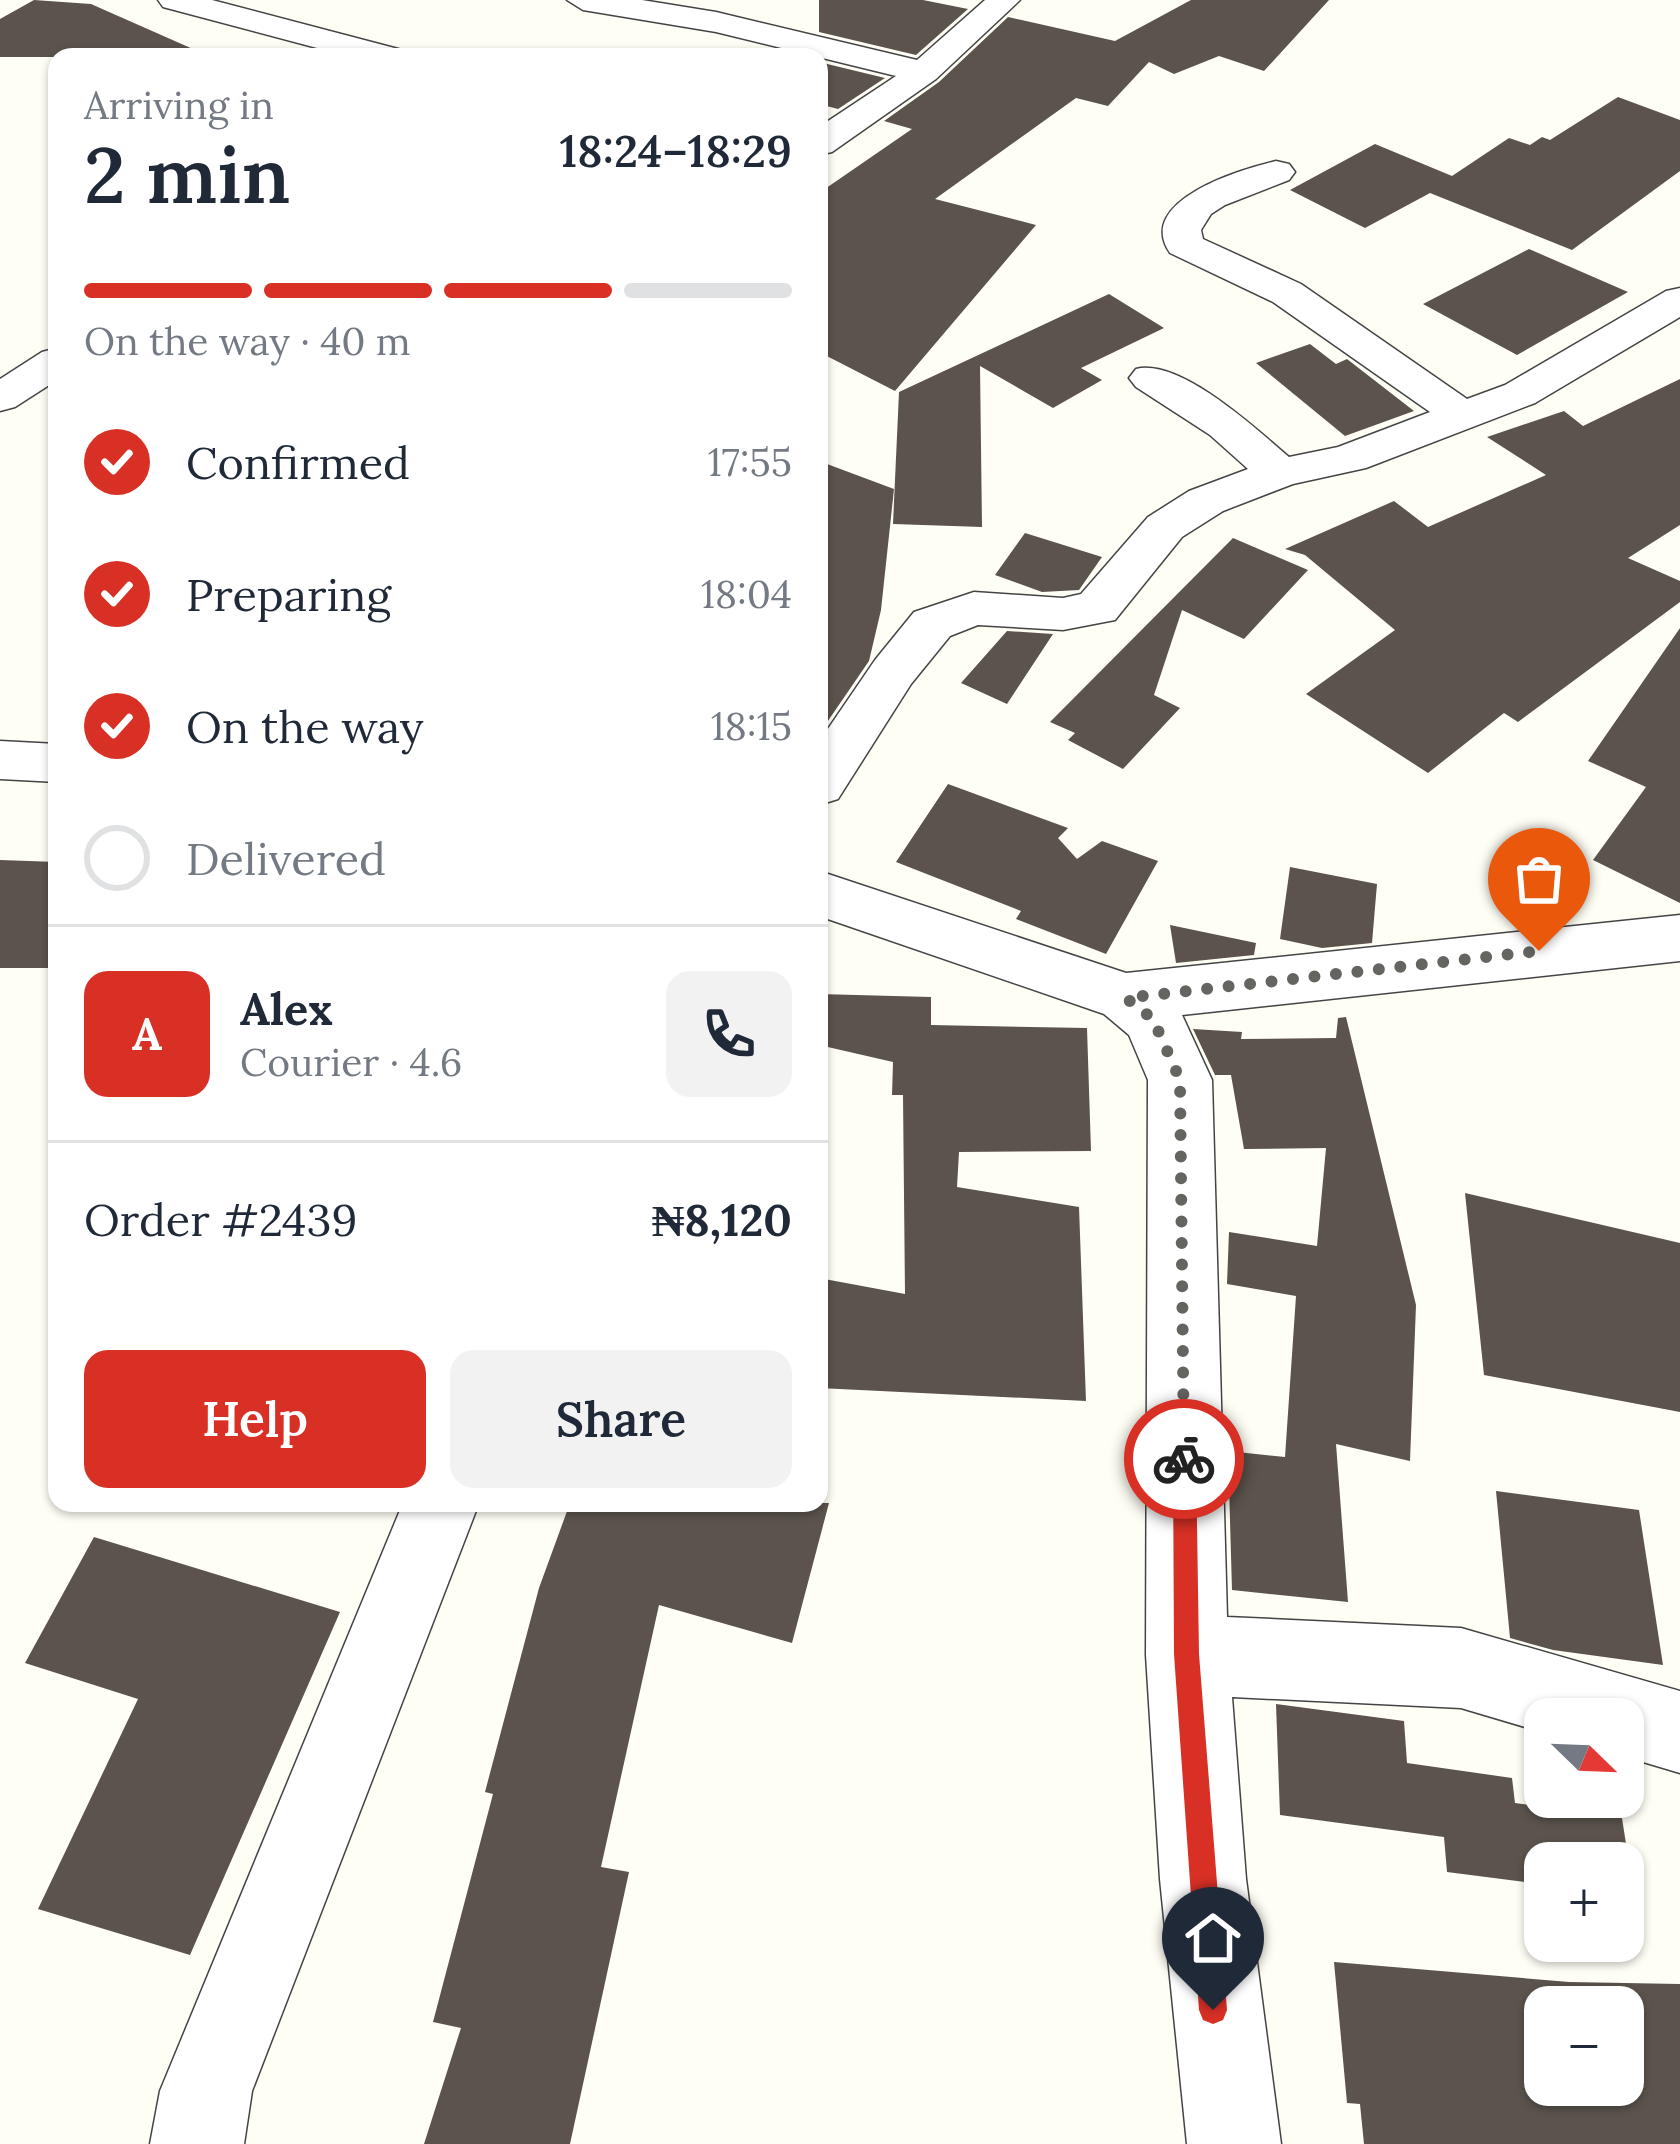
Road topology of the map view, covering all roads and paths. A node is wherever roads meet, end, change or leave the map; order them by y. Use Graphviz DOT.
graph roads {
  1 [pos="174,0"];
  2 [pos="1004,0"];
  3 [pos="590,1"];
  4 [pos="729,11"];
  5 [pos="356,48"];
  6 [pos="924,72"];
  7 [pos="828,138"];
  8 [pos="1276,172"];
  9 [pos="1680,300"];
  10 [pos="48,367"];
  11 [pos="1151,378"];
  12 [pos="0,398"];
  13 [pos="1462,416"];
  14 [pos="1280,473"];
  15 [pos="0,760"];
  16 [pos="48,763"];
  17 [pos="828,771"];
  18 [pos="828,896"];
  19 [pos="1680,938"];
  20 [pos="1126,998"];
  21 [pos="437,1512"];
  22 [pos="1186,1654"];
  23 [pos="1680,1732"];
  24 [pos="197,2144"];
  25 [pos="1234,2144"];
  1 -- 5 [label="street"];
  2 -- 6 [label="street"];
  3 -- 4 [label="street"];
  4 -- 6 [label="street"];
  6 -- 7 [label="street"];
  8 -- 13 [label="street"];
  9 -- 13 [label="street"];
  10 -- 12 [label="street"];
  11 -- 14 [label="street"];
  13 -- 14 [label="street"];
  14 -- 17 [label="street"];
  15 -- 16 [label="street"];
  18 -- 20 [label="street"];
  19 -- 20 [label="street"];
  20 -- 22 [label="street"];
  21 -- 24 [label="street"];
  22 -- 23 [label="street"];
  22 -- 25 [label="street"];
}
